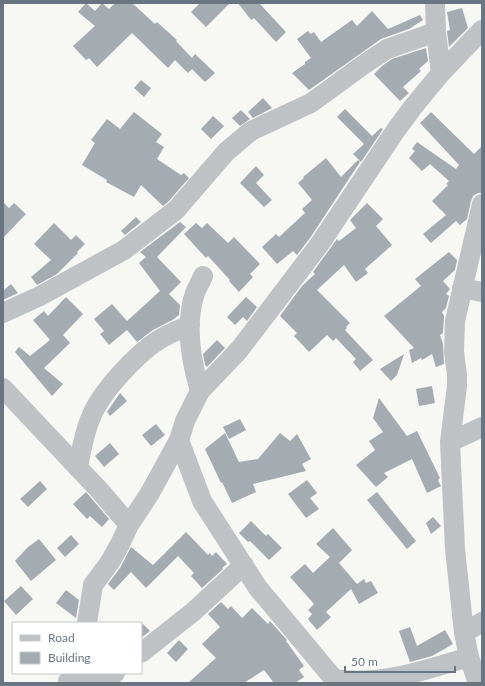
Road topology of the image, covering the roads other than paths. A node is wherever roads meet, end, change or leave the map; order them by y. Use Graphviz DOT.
graph roads {
  1 [pos="435,3"];
  2 [pos="482,30"];
  3 [pos="436,32"];
  4 [pos="441,73"];
  5 [pos="482,204"];
  6 [pos="203,276"];
  7 [pos="462,288"];
  8 [pos="482,292"];
  9 [pos="3,313"];
  10 [pos="190,325"];
  11 [pos="3,388"];
  12 [pos="200,391"];
  13 [pos="482,427"];
  14 [pos="179,440"];
  15 [pos="450,442"];
  16 [pos="78,468"];
  17 [pos="129,525"];
  18 [pos="244,565"];
  19 [pos="87,622"];
  20 [pos="482,622"];
  21 [pos="464,633"];
  22 [pos="142,652"];
  23 [pos="469,657"];
  24 [pos="113,674"];
  25 [pos="68,679"];
  26 [pos="329,679"];
  27 [pos="478,683"];
  1 -- 3 [label="street"];
  2 -- 4 [label="street"];
  3 -- 4 [label="street"];
  3 -- 9 [label="street"];
  4 -- 12 [label="street"];
  5 -- 7 [label="street"];
  6 -- 10 [label="street"];
  7 -- 8 [label="street"];
  7 -- 15 [label="street"];
  10 -- 12 [label="street"];
  10 -- 16 [label="street"];
  11 -- 16 [label="street"];
  12 -- 14 [label="street"];
  13 -- 15 [label="street"];
  14 -- 17 [label="street"];
  14 -- 18 [label="street"];
  15 -- 21 [label="street"];
  16 -- 17 [label="street"];
  17 -- 19 [label="street"];
  18 -- 22 [label="street"];
  18 -- 26 [label="street"];
  20 -- 21 [label="street"];
  21 -- 23 [label="street"];
  23 -- 26 [label="street"];
  23 -- 27 [label="street"];
  24 -- 25 [label="street"];
}
